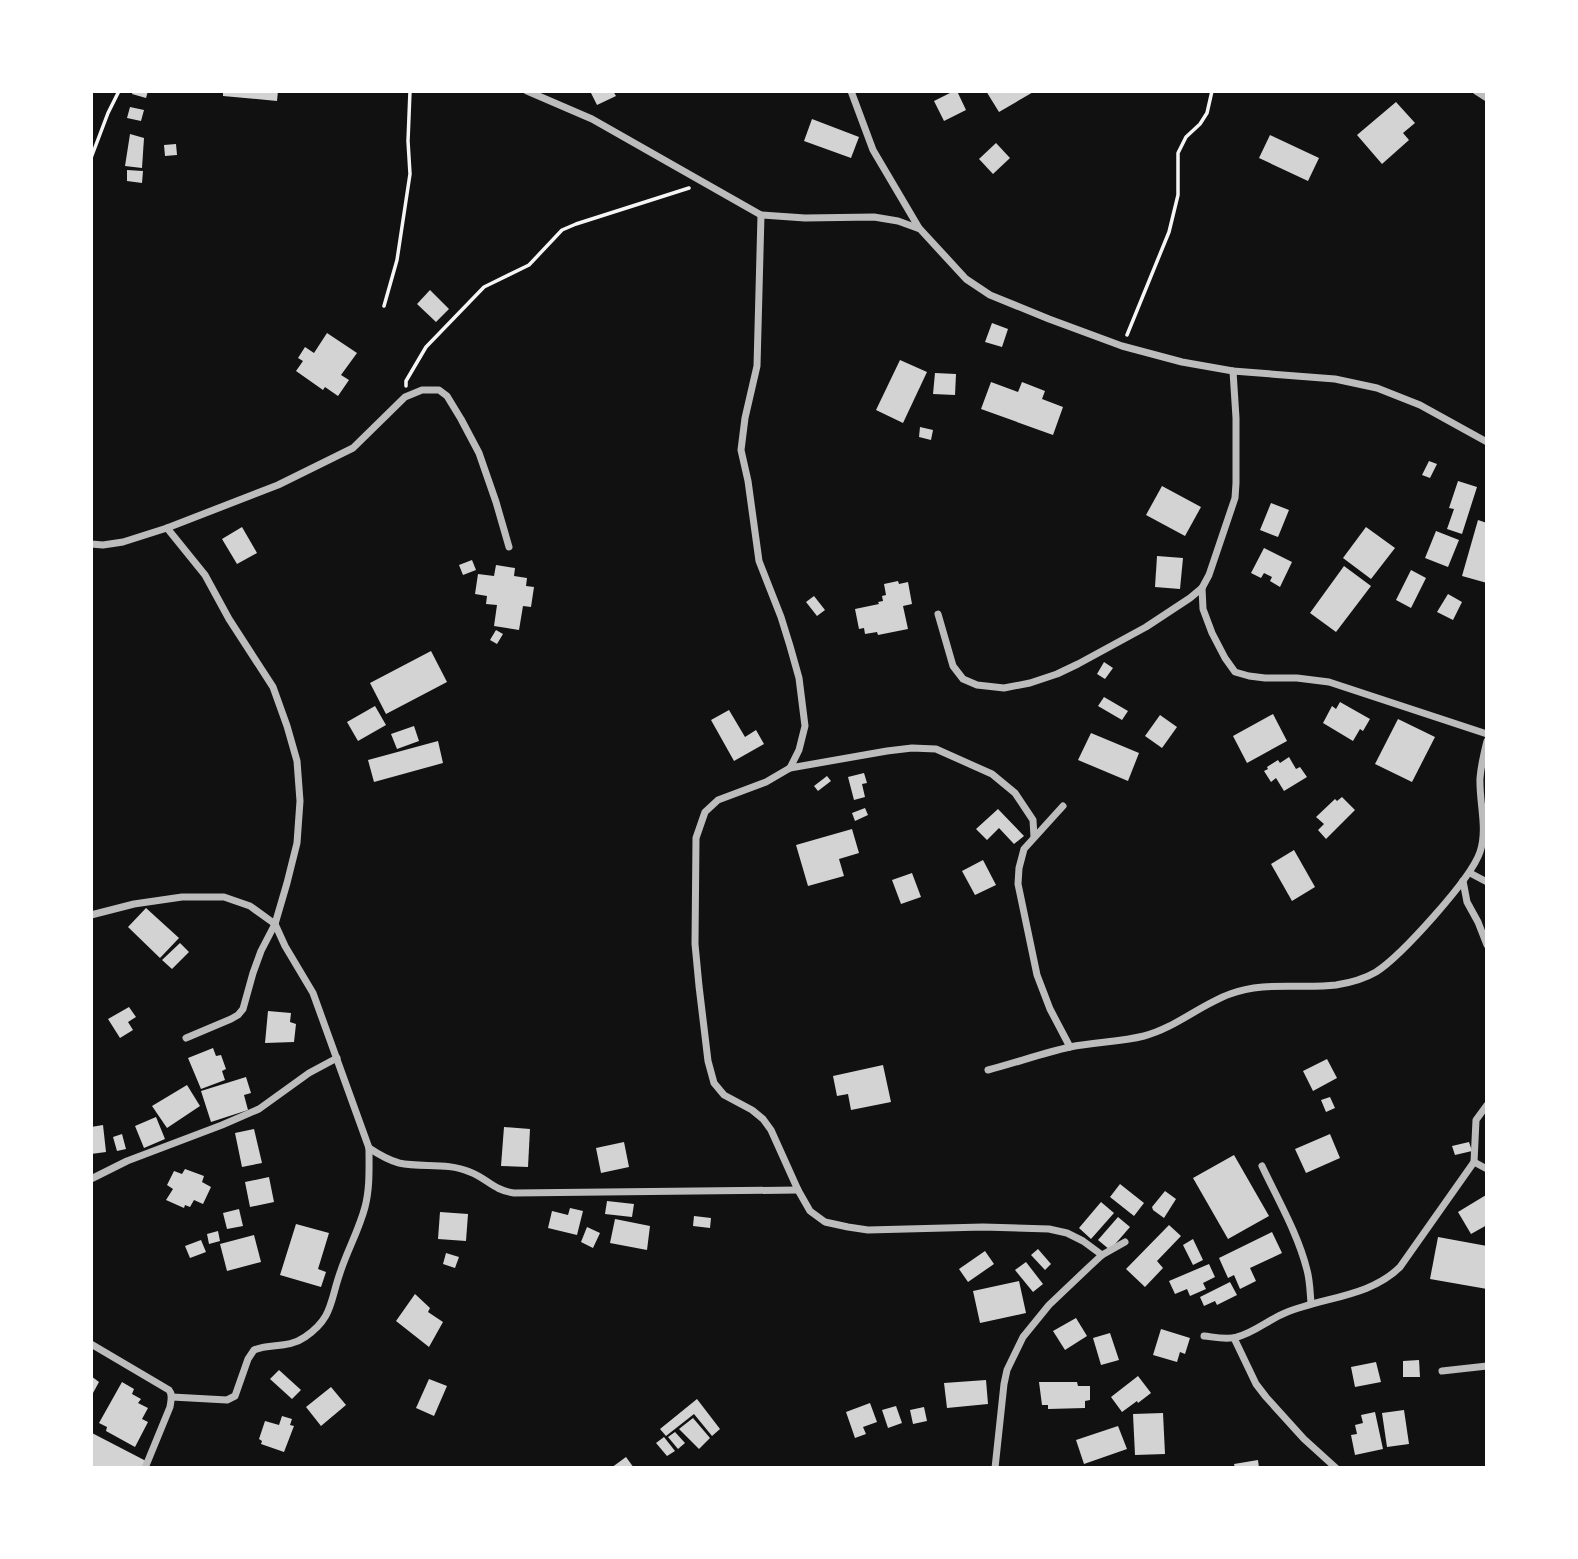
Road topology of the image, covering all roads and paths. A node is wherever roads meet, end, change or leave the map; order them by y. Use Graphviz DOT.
graph roads {
  1 [pos="119,91"];
  2 [pos="410,91"];
  3 [pos="527,91"];
  4 [pos="851,91"];
  5 [pos="1212,91"];
  6 [pos="1476,91"];
  7 [pos="1487,98"];
  8 [pos="91,158"];
  9 [pos="704,182"];
  10 [pos="761,215"];
  11 [pos="920,229"];
  12 [pos="384,306"];
  13 [pos="1122,346"];
  14 [pos="1233,370"];
  15 [pos="405,397"];
  16 [pos="1487,442"];
  17 [pos="167,528"];
  18 [pos="91,544"];
  19 [pos="509,547"];
  20 [pos="1202,587"];
  21 [pos="938,614"];
  22 [pos="1487,734"];
  23 [pos="1487,741"];
  24 [pos="790,768"];
  25 [pos="1063,806"];
  26 [pos="1034,837"];
  27 [pos="1470,873"];
  28 [pos="1463,881"];
  29 [pos="1487,882"];
  30 [pos="91,915"];
  31 [pos="275,924"];
  32 [pos="1487,945"];
  33 [pos="186,1038"];
  34 [pos="1070,1047"];
  35 [pos="337,1058"];
  36 [pos="988,1070"];
  37 [pos="1487,1105"];
  38 [pos="369,1148"];
  39 [pos="1474,1162"];
  40 [pos="1262,1167"];
  41 [pos="1487,1169"];
  42 [pos="91,1179"];
  43 [pos="798,1190"];
  44 [pos="1125,1242"];
  45 [pos="1101,1255"];
  46 [pos="1311,1303"];
  47 [pos="1204,1336"];
  48 [pos="1234,1338"];
  49 [pos="91,1344"];
  50 [pos="1487,1366"];
  51 [pos="1442,1371"];
  52 [pos="172,1397"];
  53 [pos="145,1468"];
  54 [pos="995,1468"];
  55 [pos="1336,1468"];
  1 -- 8 [label="path"];
  2 -- 12 [label="path"];
  3 -- 9 [label="street"];
  4 -- 11 [label="street"];
  5 -- 13 [label="path"];
  6 -- 7 [label="street"];
  9 -- 10 [label="street"];
  9 -- 15 [label="path"];
  10 -- 11 [label="street"];
  10 -- 24 [label="street"];
  11 -- 13 [label="street"];
  13 -- 14 [label="street"];
  14 -- 16 [label="street"];
  14 -- 20 [label="street"];
  15 -- 17 [label="street"];
  15 -- 19 [label="street"];
  17 -- 18 [label="street"];
  17 -- 31 [label="street"];
  20 -- 21 [label="street"];
  20 -- 22 [label="street"];
  23 -- 27 [label="street"];
  24 -- 26 [label="street"];
  24 -- 43 [label="street"];
  25 -- 26 [label="street"];
  26 -- 34 [label="street"];
  27 -- 28 [label="street"];
  27 -- 29 [label="street"];
  28 -- 32 [label="street"];
  28 -- 34 [label="street"];
  30 -- 31 [label="street"];
  31 -- 33 [label="street"];
  31 -- 35 [label="street"];
  34 -- 36 [label="street"];
  35 -- 38 [label="street"];
  35 -- 42 [label="street"];
  37 -- 39 [label="street"];
  38 -- 43 [label="street"];
  38 -- 52 [label="street"];
  39 -- 41 [label="street"];
  39 -- 46 [label="street"];
  40 -- 46 [label="street"];
  43 -- 45 [label="street"];
  44 -- 45 [label="street"];
  45 -- 54 [label="street"];
  46 -- 48 [label="street"];
  47 -- 48 [label="street"];
  48 -- 55 [label="street"];
  49 -- 52 [label="street"];
  50 -- 51 [label="street"];
  52 -- 53 [label="street"];
}
